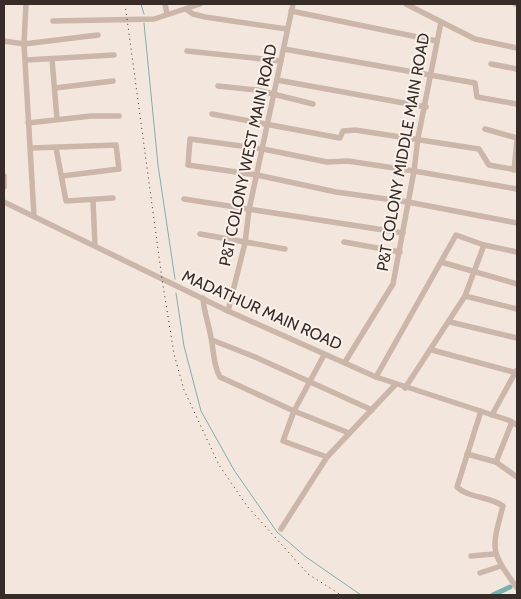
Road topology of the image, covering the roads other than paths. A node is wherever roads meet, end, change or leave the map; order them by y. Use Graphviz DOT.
graph roads {
  1 [pos="26,4"];
  2 [pos="165,4"];
  3 [pos="200,4"];
  4 [pos="293,4"];
  5 [pos="406,4"];
  6 [pos="186,9"];
  7 [pos="292,11"];
  8 [pos="167,14"];
  9 [pos="52,21"];
  10 [pos="441,22"];
  11 [pos="287,29"];
  12 [pos="98,35"];
  13 [pos="436,40"];
  14 [pos="4,41"];
  15 [pos="24,44"];
  16 [pos="517,48"];
  17 [pos="284,49"];
  18 [pos="187,51"];
  19 [pos="114,55"];
  20 [pos="52,59"];
  21 [pos="26,60"];
  22 [pos="281,61"];
  23 [pos="491,64"];
  24 [pos="517,69"];
  25 [pos="430,75"];
  26 [pos="277,80"];
  27 [pos="113,81"];
  28 [pos="218,86"];
  29 [pos="54,88"];
  30 [pos="275,95"];
  31 [pos="313,104"];
  32 [pos="517,104"];
  33 [pos="426,107"];
  34 [pos="212,114"];
  35 [pos="119,116"];
  36 [pos="57,119"];
  37 [pos="28,123"];
  38 [pos="269,123"];
  39 [pos="485,129"];
  40 [pos="418,138"];
  41 [pos="517,139"];
  42 [pos="30,148"];
  43 [pos="56,148"];
  44 [pos="263,149"];
  45 [pos="516,170"];
  46 [pos="414,171"];
  47 [pos="257,175"];
  48 [pos="4,176"];
  49 [pos="62,176"];
  50 [pos="4,187"];
  51 [pos="517,189"];
  52 [pos="113,198"];
  53 [pos="184,199"];
  54 [pos="92,201"];
  55 [pos="4,202"];
  56 [pos="408,202"];
  57 [pos="250,210"];
  58 [pos="34,216"];
  59 [pos="517,223"];
  60 [pos="200,234"];
  61 [pos="403,234"];
  62 [pos="344,242"];
  63 [pos="245,243"];
  64 [pos="95,245"];
  65 [pos="484,245"];
  66 [pos="285,249"];
  67 [pos="400,252"];
  68 [pos="517,252"];
  69 [pos="441,262"];
  70 [pos="474,272"];
  71 [pos="517,284"];
  72 [pos="465,296"];
  73 [pos="203,298"];
  74 [pos="517,309"];
  75 [pos="228,311"];
  76 [pos="450,322"];
  77 [pos="517,338"];
  78 [pos="212,340"];
  79 [pos="432,350"];
  80 [pos="324,355"];
  81 [pos="345,362"];
  82 [pos="517,371"];
  83 [pos="376,377"];
  84 [pos="310,383"];
  85 [pos="395,385"];
  86 [pos="405,388"];
  87 [pos="372,410"];
  88 [pos="294,411"];
  89 [pos="481,411"];
  90 [pos="492,415"];
  91 [pos="515,423"];
  92 [pos="349,433"];
  93 [pos="467,454"];
  94 [pos="327,456"];
  95 [pos="496,462"];
  96 [pos="517,477"];
  97 [pos="282,529"];
  98 [pos="494,554"];
  99 [pos="471,556"];
  100 [pos="502,566"];
  101 [pos="480,573"];
  102 [pos="517,588"];
  1 -- 15 [label="street"];
  2 -- 8 [label="street"];
  3 -- 6 [label="street"];
  4 -- 7 [label="street, P&T COLONY WEST MAIN ROAD"];
  5 -- 10 [label="street"];
  6 -- 8 [label="street"];
  6 -- 11 [label="street"];
  7 -- 11 [label="street, P&T COLONY WEST MAIN ROAD"];
  7 -- 13 [label="street"];
  8 -- 9 [label="street"];
  10 -- 16 [label="street"];
  10 -- 25 [label="street, P&T COLONY MIDDLE MAIN ROAD"];
  11 -- 17 [label="street, P&T COLONY WEST MAIN ROAD"];
  12 -- 15 [label="street"];
  14 -- 15 [label="street"];
  15 -- 21 [label="street"];
  17 -- 22 [label="street, P&T COLONY WEST MAIN ROAD"];
  17 -- 25 [label="street"];
  18 -- 22 [label="street"];
  19 -- 20 [label="street"];
  20 -- 21 [label="street"];
  20 -- 29 [label="street"];
  21 -- 37 [label="street"];
  22 -- 26 [label="street, P&T COLONY WEST MAIN ROAD"];
  23 -- 24 [label="street"];
  25 -- 32 [label="street"];
  25 -- 33 [label="street, P&T COLONY MIDDLE MAIN ROAD"];
  26 -- 30 [label="street, P&T COLONY WEST MAIN ROAD"];
  26 -- 33 [label="street"];
  27 -- 29 [label="street"];
  28 -- 30 [label="street"];
  29 -- 36 [label="street"];
  30 -- 31 [label="street"];
  30 -- 38 [label="street, P&T COLONY WEST MAIN ROAD"];
  33 -- 40 [label="street, P&T COLONY MIDDLE MAIN ROAD"];
  34 -- 38 [label="street"];
  35 -- 36 [label="street"];
  36 -- 37 [label="street"];
  37 -- 42 [label="street"];
  38 -- 40 [label="street"];
  38 -- 44 [label="street, P&T COLONY WEST MAIN ROAD"];
  39 -- 41 [label="street"];
  40 -- 45 [label="street"];
  40 -- 46 [label="street, P&T COLONY MIDDLE MAIN ROAD"];
  41 -- 45 [label="street"];
  42 -- 43 [label="street"];
  42 -- 58 [label="street"];
  43 -- 49 [label="street"];
  43 -- 49 [label="street"];
  44 -- 46 [label="street"];
  44 -- 47 [label="street, P&T COLONY WEST MAIN ROAD"];
  44 -- 47 [label="street"];
  46 -- 51 [label="street"];
  46 -- 56 [label="street, P&T COLONY MIDDLE MAIN ROAD"];
  47 -- 56 [label="street"];
  47 -- 57 [label="street, P&T COLONY WEST MAIN ROAD"];
  48 -- 50 [label="street"];
  49 -- 54 [label="street"];
  52 -- 54 [label="street"];
  53 -- 57 [label="street"];
  54 -- 64 [label="street"];
  55 -- 58 [label="street, MADATHUR MAIN ROAD"];
  56 -- 59 [label="street"];
  56 -- 61 [label="street, P&T COLONY MIDDLE MAIN ROAD"];
  57 -- 61 [label="street"];
  57 -- 63 [label="street, P&T COLONY WEST MAIN ROAD"];
  58 -- 64 [label="street, MADATHUR MAIN ROAD"];
  60 -- 63 [label="street"];
  61 -- 67 [label="street, P&T COLONY MIDDLE MAIN ROAD"];
  62 -- 67 [label="street"];
  63 -- 66 [label="street"];
  63 -- 75 [label="street, P&T COLONY WEST MAIN ROAD"];
  64 -- 73 [label="street, MADATHUR MAIN ROAD"];
  65 -- 68 [label="street"];
  65 -- 69 [label="street"];
  65 -- 70 [label="street"];
  67 -- 81 [label="street, P&T COLONY MIDDLE MAIN ROAD"];
  69 -- 70 [label="street"];
  69 -- 83 [label="street"];
  70 -- 71 [label="street"];
  70 -- 72 [label="street"];
  72 -- 74 [label="street"];
  72 -- 76 [label="street"];
  73 -- 75 [label="street, MADATHUR MAIN ROAD"];
  73 -- 78 [label="street"];
  75 -- 80 [label="street, MADATHUR MAIN ROAD"];
  76 -- 77 [label="street"];
  76 -- 79 [label="street"];
  78 -- 84 [label="street"];
  78 -- 88 [label="street"];
  79 -- 82 [label="street"];
  79 -- 86 [label="street"];
  80 -- 81 [label="street, MADATHUR MAIN ROAD"];
  80 -- 84 [label="street"];
  81 -- 83 [label="street, MADATHUR MAIN ROAD"];
  82 -- 90 [label="street"];
  83 -- 85 [label="street, MADATHUR MAIN ROAD"];
  84 -- 87 [label="street"];
  84 -- 88 [label="street"];
  85 -- 86 [label="street, MADATHUR MAIN ROAD"];
  85 -- 87 [label="street"];
  86 -- 89 [label="street, MADATHUR MAIN ROAD"];
  87 -- 92 [label="street"];
  88 -- 92 [label="street"];
  88 -- 94 [label="street"];
  89 -- 90 [label="street, MADATHUR MAIN ROAD"];
  89 -- 93 [label="street"];
  90 -- 91 [label="street, MADATHUR MAIN ROAD"];
  91 -- 95 [label="street"];
  92 -- 94 [label="street"];
  93 -- 95 [label="street"];
  93 -- 98 [label="street"];
  94 -- 97 [label="street"];
  95 -- 96 [label="street"];
  98 -- 99 [label="street"];
  98 -- 100 [label="street"];
  100 -- 101 [label="street"];
  100 -- 102 [label="street"];
}
